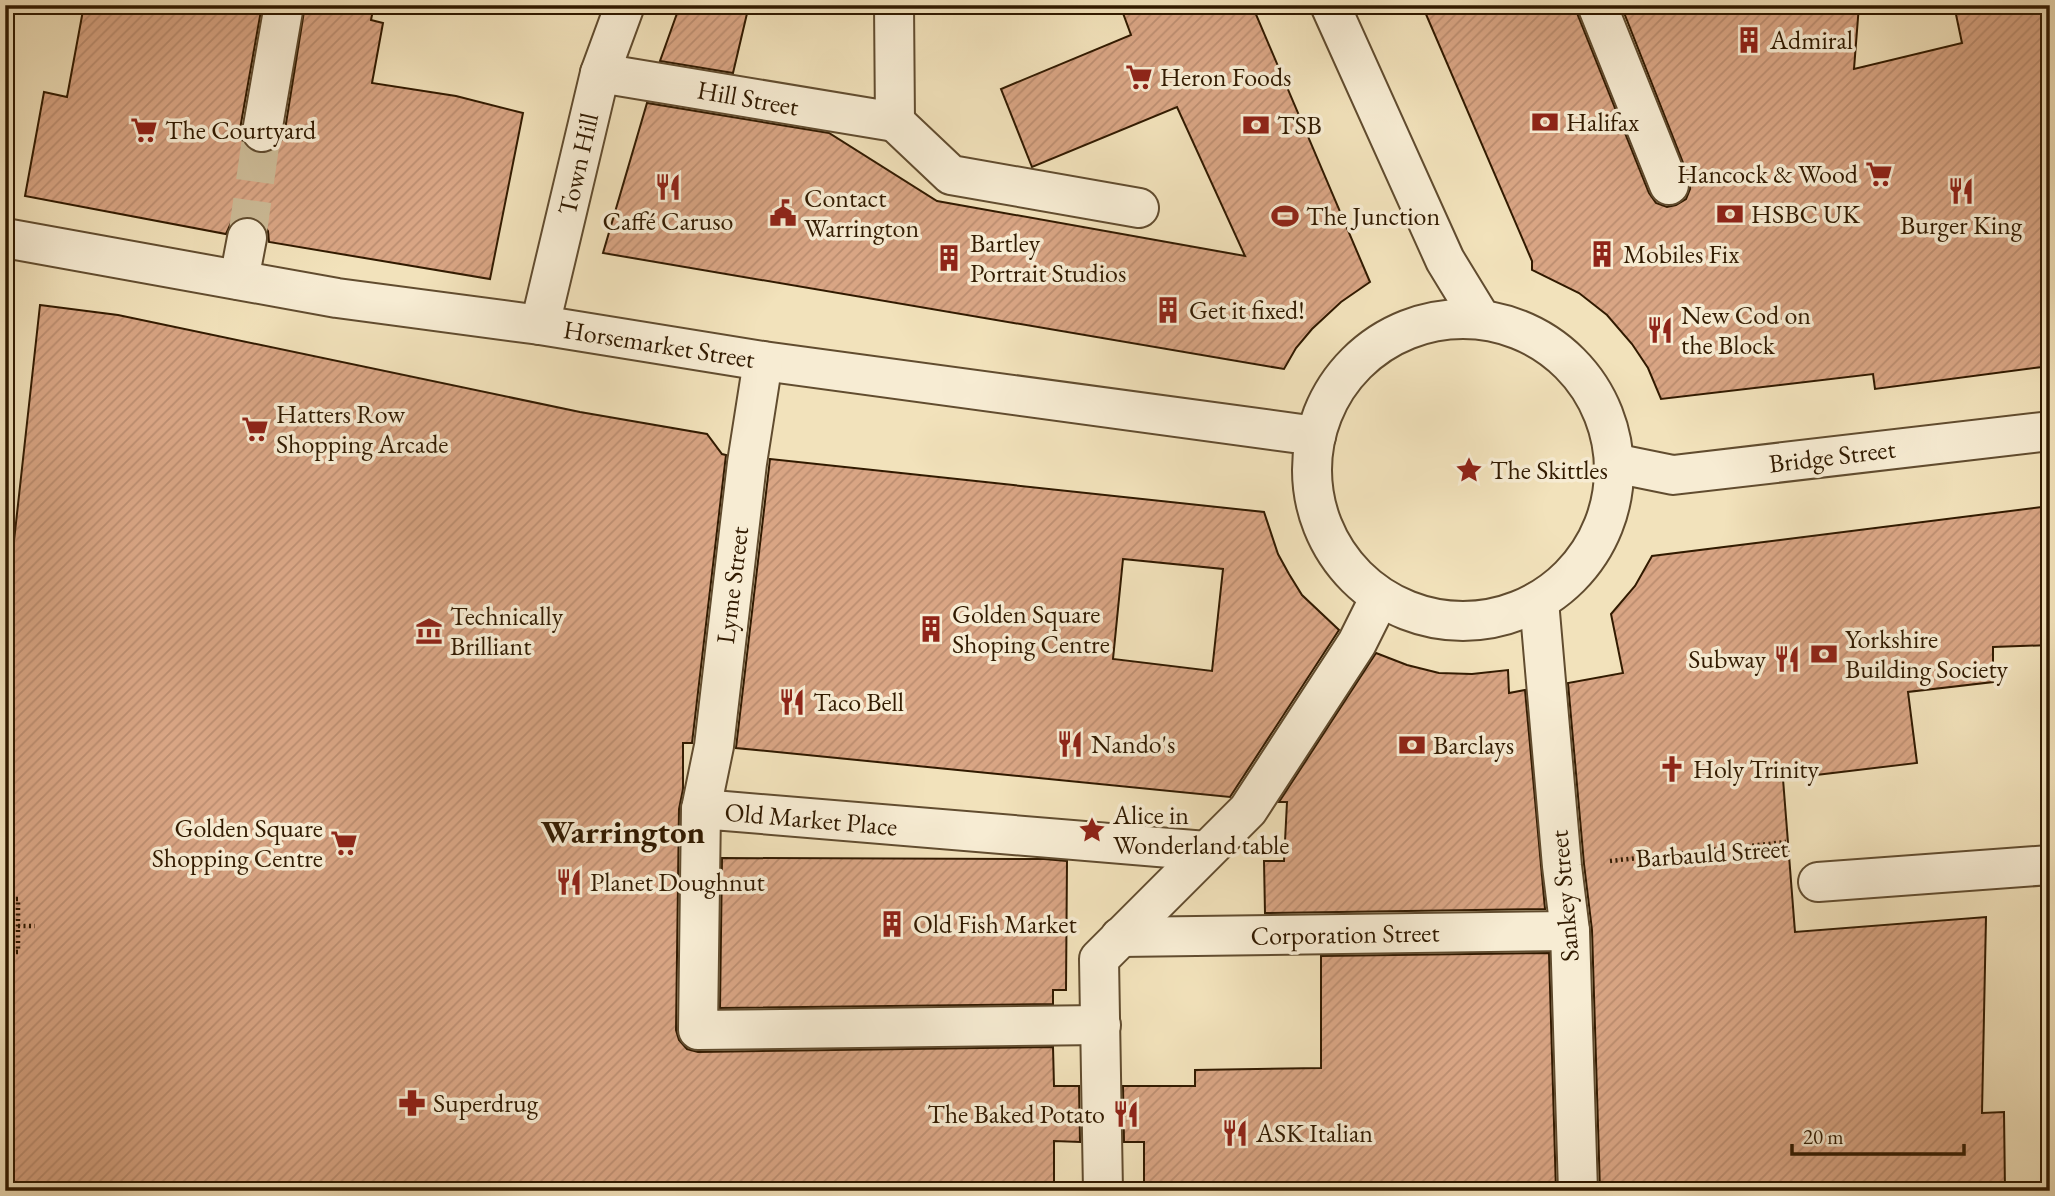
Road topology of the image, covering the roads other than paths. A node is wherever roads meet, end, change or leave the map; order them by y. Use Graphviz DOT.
graph roads {
  1 [pos="284,5"];
  2 [pos="625,5"];
  3 [pos="894,5"];
  4 [pos="1330,5"];
  5 [pos="1597,5"];
  6 [pos="600,73"];
  7 [pos="895,122"];
  8 [pos="262,132"];
  9 [pos="1669,185"];
  10 [pos="1139,208"];
  11 [pos="5,238"];
  12 [pos="247,238"];
  13 [pos="239,280"];
  14 [pos="1482,319"];
  15 [pos="541,325"];
  16 [pos="763,361"];
  17 [pos="2050,431"];
  18 [pos="1316,436"];
  19 [pos="1614,463"];
  20 [pos="1380,597"];
  21 [pos="1539,601"];
  22 [pos="701,809"];
  23 [pos="1206,851"];
  24 [pos="2050,865"];
  25 [pos="1818,882"];
  26 [pos="1570,932"];
  27 [pos="1120,937"];
  28 [pos="1101,1025"];
  29 [pos="1103,1191"];
  30 [pos="1578,1191"];
  1 -- 8 [label="street"];
  2 -- 6 [label="street, Town Hill"];
  3 -- 7 [label="street"];
  4 -- 14 [label="street"];
  5 -- 9 [label="street"];
  6 -- 7 [label="street, Hill Street"];
  6 -- 15 [label="street, Town Hill"];
  7 -- 10 [label="street"];
  11 -- 13 [label="street, Horsemarket Street"];
  12 -- 13 [label="street"];
  13 -- 15 [label="street, Horsemarket Street"];
  14 -- 18 [label="street"];
  14 -- 19 [label="street"];
  15 -- 16 [label="street, Horsemarket Street"];
  16 -- 18 [label="street, Horsemarket Street"];
  16 -- 22 [label="street, Lyme Street"];
  17 -- 19 [label="street, Bridge Street"];
  18 -- 20 [label="street"];
  19 -- 21 [label="street"];
  20 -- 21 [label="street"];
  20 -- 23 [label="street"];
  21 -- 26 [label="street, Sankey Street"];
  22 -- 23 [label="street, Old Market Place"];
  22 -- 28 [label="street, Old Market Place"];
  23 -- 27 [label="street"];
  24 -- 25 [label="street, Barbauld Street"];
  26 -- 27 [label="street, Corporation Street"];
  26 -- 30 [label="street, Sankey Street"];
  27 -- 28 [label="street"];
  28 -- 29 [label="street"];
}
